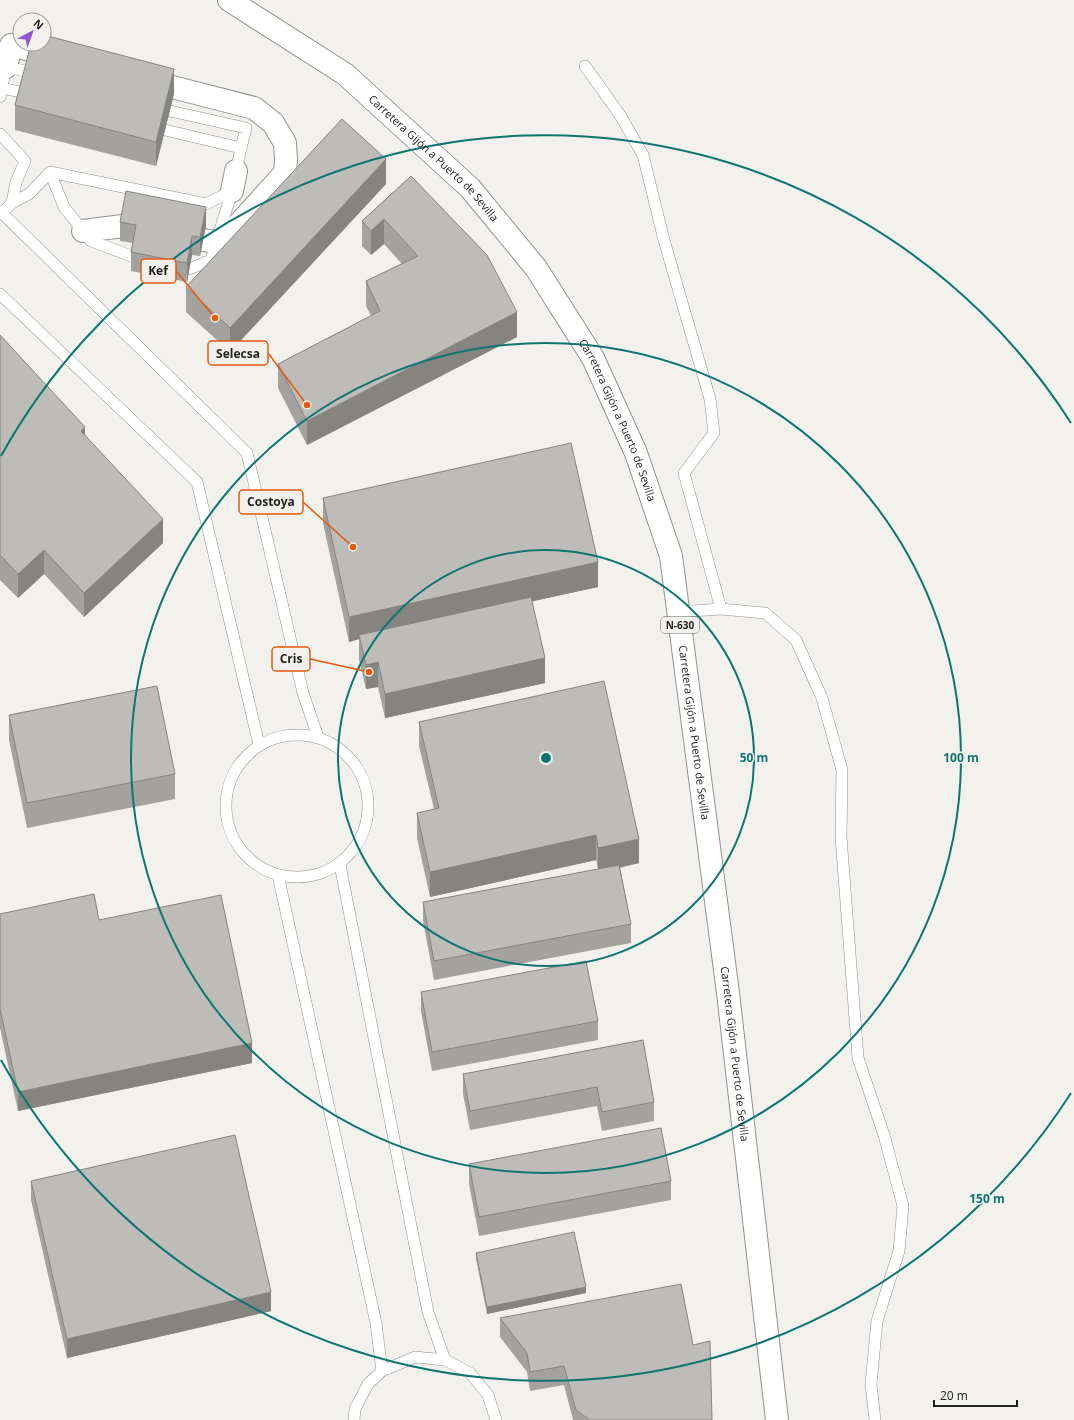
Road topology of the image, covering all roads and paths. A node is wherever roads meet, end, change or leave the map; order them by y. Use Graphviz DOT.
graph roads {
  1 [pos="228,0"];
  2 [pos="79,63"];
  3 [pos="585,66"];
  4 [pos="6,67"];
  5 [pos="30,72"];
  6 [pos="125,75"];
  7 [pos="1,92"];
  8 [pos="25,93"];
  9 [pos="170,111"];
  10 [pos="165,130"];
  11 [pos="0,134"];
  12 [pos="241,148"];
  13 [pos="50,172"];
  14 [pos="234,181"];
  15 [pos="12,203"];
  16 [pos="1,212"];
  17 [pos="123,226"];
  18 [pos="83,232"];
  19 [pos="210,241"];
  20 [pos="134,257"];
  21 [pos="189,269"];
  22 [pos="0,294"];
  23 [pos="721,609"];
  24 [pos="678,612"];
  25 [pos="318,737"];
  26 [pos="259,746"];
  27 [pos="340,865"];
  28 [pos="278,875"];
  29 [pos="445,1360"];
  30 [pos="382,1371"];
  31 [pos="498,1418"];
  32 [pos="354,1420"];
  33 [pos="778,1420"];
  34 [pos="875,1420"];
  1 -- 24 [label="main road, Carretera Gijón a Puerto de Sevilla / N-630"];
  2 -- 4 [label="main road"];
  3 -- 23 [label="lane"];
  4 -- 5 [label="lane"];
  4 -- 7 [label="lane"];
  6 -- 19 [label="main road"];
  7 -- 8 [label="lane"];
  9 -- 12 [label="lane"];
  10 -- 12 [label="lane"];
  11 -- 15 [label="lane"];
  12 -- 14 [label="lane"];
  13 -- 14 [label="lane"];
  13 -- 15 [label="lane"];
  13 -- 18 [label="lane"];
  14 -- 19 [label="lane"];
  15 -- 16 [label="lane"];
  16 -- 25 [label="lane"];
  17 -- 18 [label="main road"];
  18 -- 20 [label="lane"];
  19 -- 21 [label="lane"];
  22 -- 26 [label="lane"];
  23 -- 24 [label="lane"];
  23 -- 34 [label="lane"];
  24 -- 33 [label="main road, Carretera Gijón a Puerto de Sevilla / N-630"];
  25 -- 26 [label="lane"];
  25 -- 27 [label="lane"];
  26 -- 28 [label="lane"];
  27 -- 28 [label="lane"];
  27 -- 29 [label="lane"];
  28 -- 30 [label="lane"];
  29 -- 30 [label="lane"];
  29 -- 31 [label="lane"];
  30 -- 32 [label="lane"];
}
